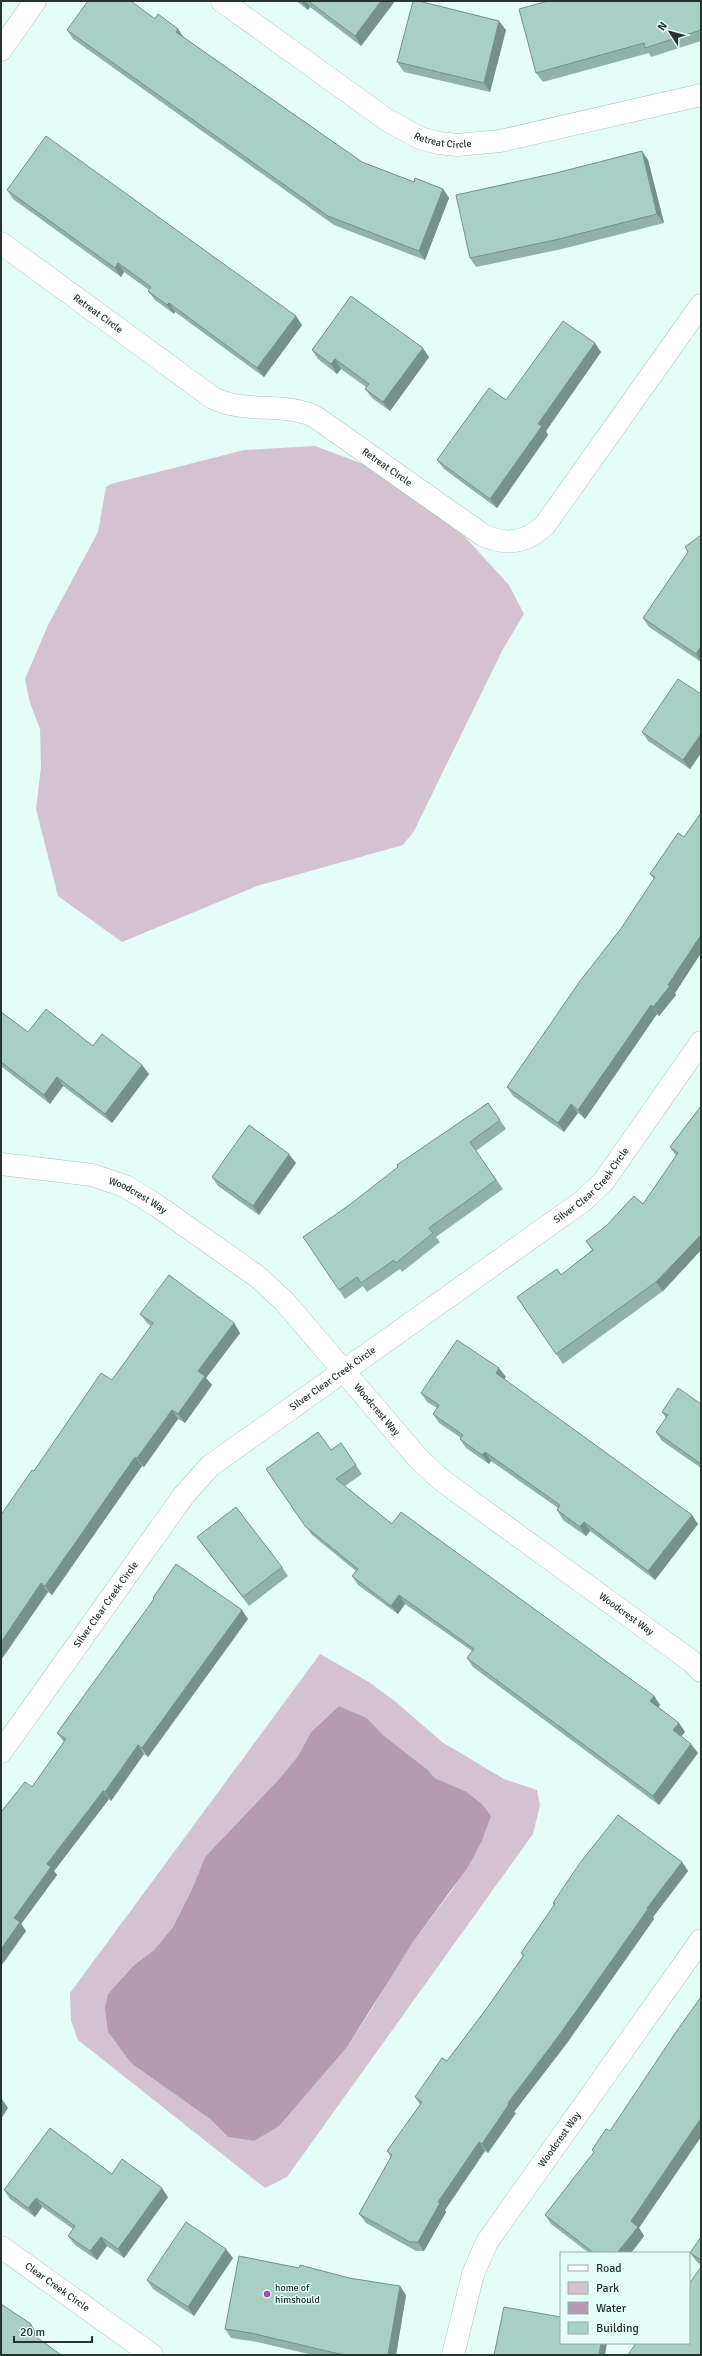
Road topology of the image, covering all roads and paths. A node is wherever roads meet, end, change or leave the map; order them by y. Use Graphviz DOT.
graph roads {
  1 [pos="35,1"];
  2 [pos="222,1"];
  3 [pos="1,50"];
  4 [pos="701,95"];
  5 [pos="1,243"];
  6 [pos="701,305"];
  7 [pos="701,1042"];
  8 [pos="1,1164"];
  9 [pos="344,1370"];
  10 [pos="698,1660"];
  11 [pos="1,1752"];
  12 [pos="701,1940"];
  13 [pos="1,2247"];
  14 [pos="152,2355"];
  15 [pos="453,2355"];
  1 -- 3 [label="street"];
  2 -- 4 [label="street, Retreat Circle"];
  5 -- 6 [label="street, Retreat Circle"];
  7 -- 9 [label="street, Silver Clear Creek Circle"];
  8 -- 9 [label="street, Woodcrest Way"];
  9 -- 10 [label="street, Woodcrest Way"];
  9 -- 11 [label="street, Silver Clear Creek Circle"];
  12 -- 15 [label="street, Woodcrest Way"];
  13 -- 14 [label="street, Clear Creek Circle"];
}
